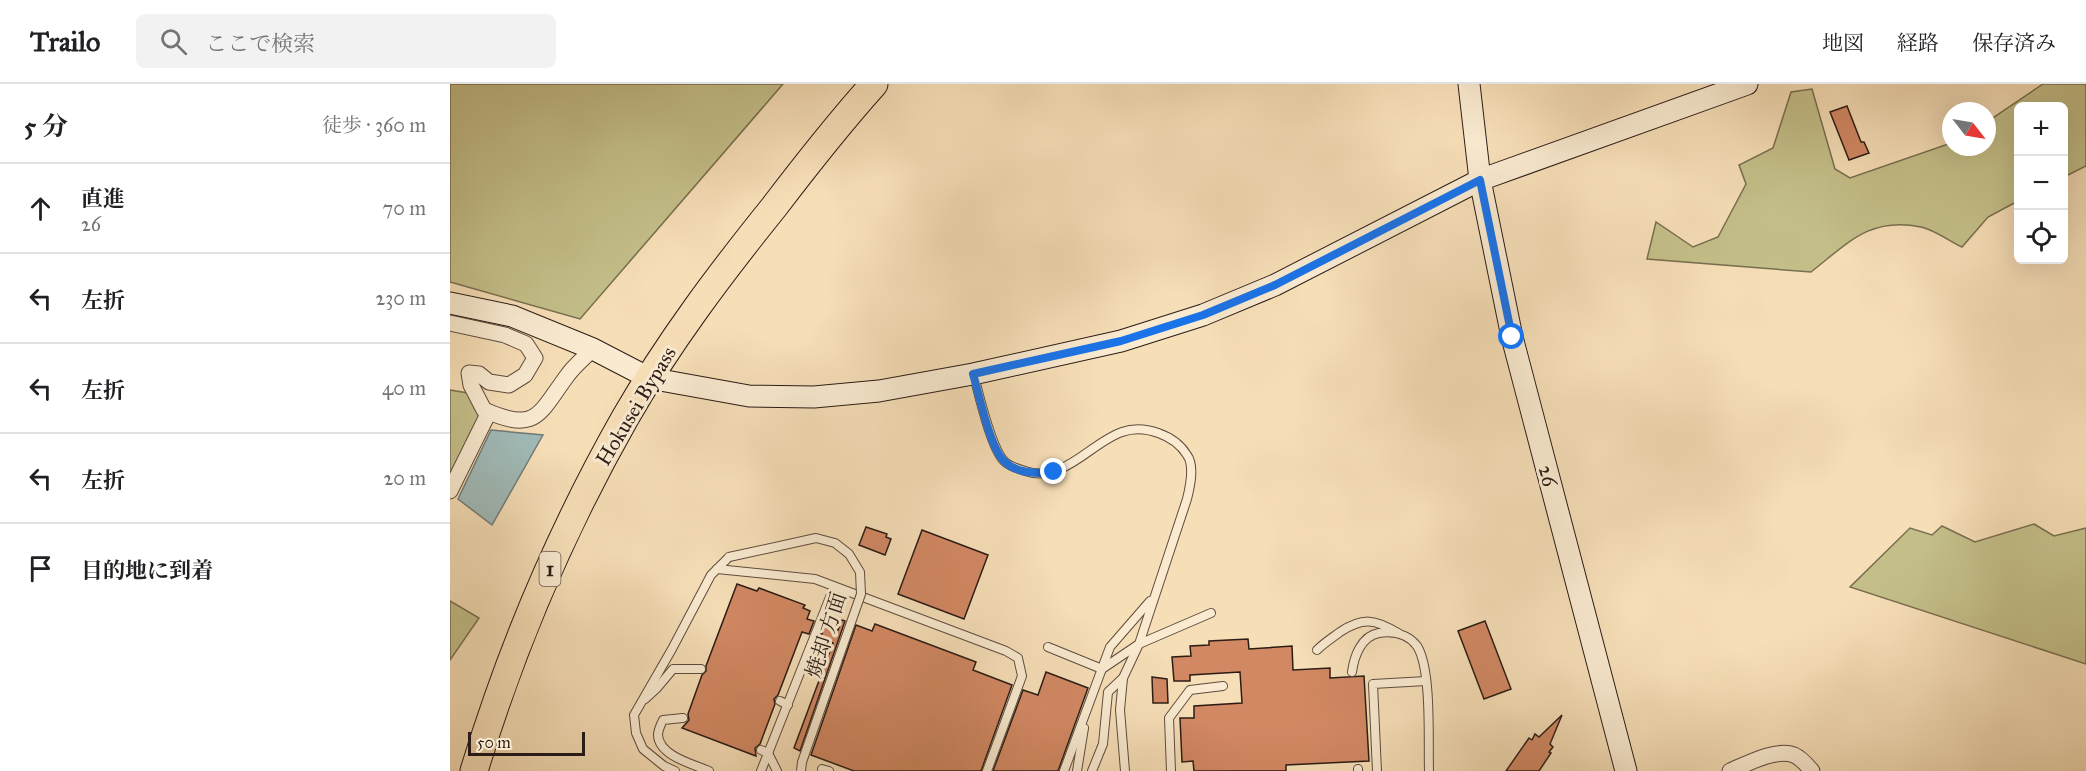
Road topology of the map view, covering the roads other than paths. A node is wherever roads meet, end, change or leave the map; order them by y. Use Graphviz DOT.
graph roads {
  1 [pos="874,84"];
  2 [pos="1469,84"];
  3 [pos="1747,84"];
  4 [pos="1480,180"];
  5 [pos="450,303"];
  6 [pos="450,323"];
  7 [pos="593,349"];
  8 [pos="973,374"];
  9 [pos="649,378"];
  10 [pos="489,412"];
  11 [pos="450,491"];
  12 [pos="717,569"];
  13 [pos="834,586"];
  14 [pos="1154,596"];
  15 [pos="1211,613"];
  16 [pos="1400,634"];
  17 [pos="1139,644"];
  18 [pos="1048,647"];
  19 [pos="1317,650"];
  20 [pos="701,669"];
  21 [pos="1102,669"];
  22 [pos="1352,672"];
  23 [pos="1123,678"];
  24 [pos="1426,681"];
  25 [pos="1223,686"];
  26 [pos="780,700"];
  27 [pos="642,702"];
  28 [pos="788,705"];
  29 [pos="1087,711"];
  30 [pos="683,718"];
  31 [pos="765,751"];
  32 [pos="474,771"];
  33 [pos="675,771"];
  34 [pos="709,771"];
  35 [pos="761,771"];
  36 [pos="777,771"];
  37 [pos="801,771"];
  38 [pos="987,771"];
  39 [pos="1064,771"];
  40 [pos="1077,771"];
  41 [pos="1092,771"];
  42 [pos="1125,771"];
  43 [pos="1171,771"];
  44 [pos="1377,771"];
  45 [pos="1429,771"];
  46 [pos="1626,771"];
  47 [pos="1730,771"];
  48 [pos="1812,771"];
  1 -- 9 [label="highway, Hokusei Bypass / 1"];
  2 -- 4 [label="street, 26"];
  3 -- 4 [label="street"];
  4 -- 8 [label="street"];
  4 -- 46 [label="street, 26"];
  5 -- 7 [label="street"];
  6 -- 10 [label="street"];
  7 -- 9 [label="street"];
  7 -- 10 [label="street"];
  8 -- 9 [label="street"];
  8 -- 14 [label="lane"];
  9 -- 32 [label="highway, Hokusei Bypass / 1"];
  10 -- 11 [label="street"];
  12 -- 13 [label="lane"];
  12 -- 27 [label="lane, 焼却 方面"];
  12 -- 37 [label="lane, 焼却 方面, bridge"];
  13 -- 28 [label="lane"];
  13 -- 38 [label="lane"];
  14 -- 17 [label="lane"];
  14 -- 21 [label="lane"];
  15 -- 17 [label="lane"];
  16 -- 19 [label="lane"];
  16 -- 22 [label="lane"];
  16 -- 24 [label="lane"];
  17 -- 21 [label="lane"];
  17 -- 23 [label="lane"];
  18 -- 21 [label="lane"];
  20 -- 27 [label="lane"];
  21 -- 29 [label="lane"];
  23 -- 41 [label="lane"];
  23 -- 42 [label="lane"];
  24 -- 44 [label="lane"];
  24 -- 45 [label="lane"];
  25 -- 43 [label="lane"];
  26 -- 28 [label="lane"];
  27 -- 33 [label="lane, 焼却 方面"];
  28 -- 31 [label="lane"];
  29 -- 39 [label="lane"];
  29 -- 40 [label="lane"];
  30 -- 34 [label="lane"];
  31 -- 35 [label="lane"];
  31 -- 36 [label="lane"];
  47 -- 48 [label="street"];
}
